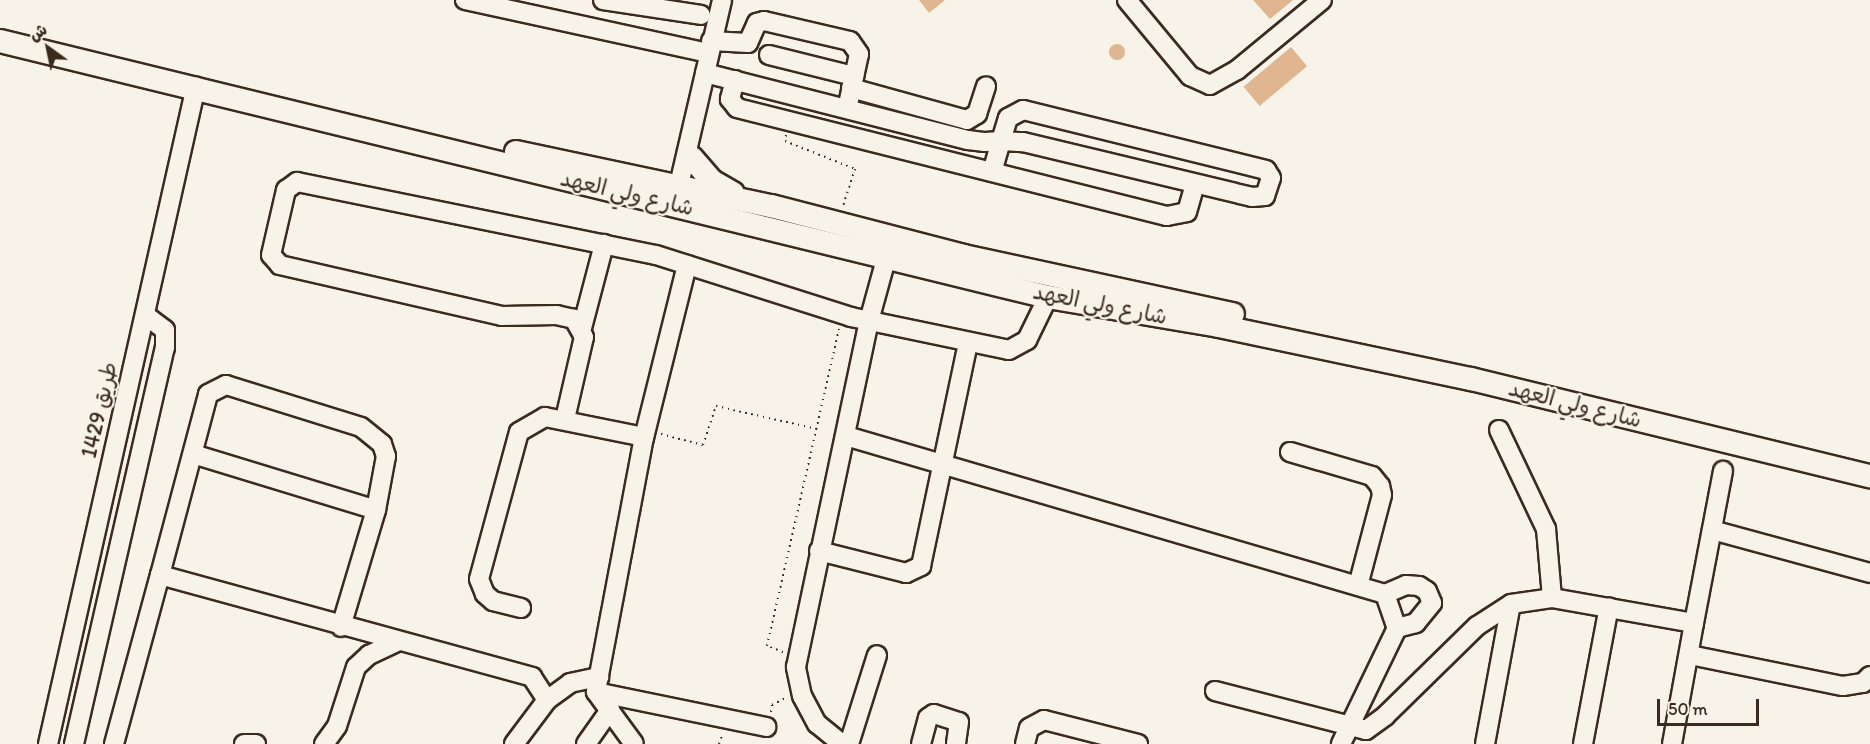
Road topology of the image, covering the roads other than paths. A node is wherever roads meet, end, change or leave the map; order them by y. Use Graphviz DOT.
graph roads {
  1 [pos="465,0"];
  2 [pos="603,0"];
  3 [pos="722,0"];
  4 [pos="1127,0"];
  5 [pos="1322,0"];
  6 [pos="485,3"];
  7 [pos="704,12"];
  8 [pos="0,41"];
  9 [pos="710,47"];
  10 [pos="769,55"];
  11 [pos="705,73"];
  12 [pos="735,80"];
  13 [pos="853,82"];
  14 [pos="196,86"];
  15 [pos="986,86"];
  16 [pos="847,109"];
  17 [pos="332,120"];
  18 [pos="1001,141"];
  19 [pos="689,153"];
  20 [pos="992,172"];
  21 [pos="642,179"];
  22 [pos="1195,184"];
  23 [pos="678,196"];
  24 [pos="750,202"];
  25 [pos="604,244"];
  26 [pos="890,247"];
  27 [pos="687,265"];
  28 [pos="1048,297"];
  29 [pos="145,315"];
  30 [pos="869,321"];
  31 [pos="582,328"];
  32 [pos="969,343"];
  33 [pos="565,419"];
  34 [pos="1499,430"];
  35 [pos="645,434"];
  36 [pos="846,436"];
  37 [pos="1290,452"];
  38 [pos="194,454"];
  39 [pos="941,464"];
  40 [pos="1870,467"];
  41 [pos="1723,471"];
  42 [pos="1870,476"];
  43 [pos="376,510"];
  44 [pos="1712,530"];
  45 [pos="819,551"];
  46 [pos="1870,573"];
  47 [pos="160,575"];
  48 [pos="1358,586"];
  49 [pos="1385,594"];
  50 [pos="1552,598"];
  51 [pos="1511,604"];
  52 [pos="1608,607"];
  53 [pos="521,608"];
  54 [pos="1694,623"];
  55 [pos="341,627"];
  56 [pos="1397,628"];
  57 [pos="397,642"];
  58 [pos="877,655"];
  59 [pos="1690,655"];
  60 [pos="1870,676"];
  61 [pos="598,685"];
  62 [pos="1215,691"];
  63 [pos="547,700"];
  64 [pos="610,710"];
  65 [pos="766,727"];
  66 [pos="1349,727"];
  67 [pos="48,744"];
  68 [pos="74,744"];
  69 [pos="114,744"];
  70 [pos="243,744"];
  71 [pos="256,744"];
  72 [pos="324,744"];
  73 [pos="514,744"];
  74 [pos="586,744"];
  75 [pos="634,744"];
  76 [pos="842,744"];
  77 [pos="849,744"];
  78 [pos="921,744"];
  79 [pos="956,744"];
  80 [pos="1025,744"];
  81 [pos="1138,744"];
  82 [pos="1341,744"];
  83 [pos="1485,744"];
  84 [pos="1583,744"];
  85 [pos="1672,744"];
  1 -- 6 [label="street"];
  2 -- 7 [label="street"];
  3 -- 7 [label="street"];
  4 -- 5 [label="street"];
  6 -- 9 [label="street"];
  7 -- 9 [label="street"];
  8 -- 14 [label="main road, شارع ولي العهد"];
  9 -- 11 [label="street"];
  9 -- 13 [label="street"];
  10 -- 13 [label="street"];
  11 -- 12 [label="street"];
  11 -- 19 [label="street"];
  12 -- 16 [label="street"];
  12 -- 20 [label="street"];
  13 -- 15 [label="street"];
  13 -- 16 [label="street"];
  14 -- 17 [label="main road, شارع ولي العهد"];
  14 -- 29 [label="street, طريق 1429"];
  16 -- 18 [label="street"];
  17 -- 21 [label="main road, شارع ولي العهد"];
  17 -- 23 [label="main road, شارع ولي العهد"];
  18 -- 20 [label="street"];
  18 -- 22 [label="street"];
  18 -- 22 [label="street"];
  19 -- 21 [label="main road"];
  19 -- 23 [label="street"];
  19 -- 24 [label="main road"];
  20 -- 22 [label="street"];
  21 -- 23 [label="main road, شارع ولي العهد"];
  23 -- 24 [label="main road, شارع ولي العهد"];
  23 -- 26 [label="main road, شارع ولي العهد"];
  24 -- 26 [label="main road, شارع ولي العهد"];
  25 -- 27 [label="street"];
  25 -- 31 [label="street"];
  25 -- 31 [label="street"];
  26 -- 28 [label="main road, شارع ولي العهد"];
  26 -- 30 [label="street"];
  26 -- 40 [label="main road, شارع ولي العهد"];
  27 -- 30 [label="street"];
  27 -- 35 [label="street"];
  28 -- 32 [label="street"];
  28 -- 42 [label="main road, شارع ولي العهد"];
  29 -- 67 [label="street, طريق 1429"];
  29 -- 68 [label="street"];
  30 -- 32 [label="street"];
  30 -- 36 [label="street"];
  31 -- 33 [label="street"];
  32 -- 39 [label="street"];
  33 -- 35 [label="street"];
  33 -- 53 [label="street"];
  34 -- 50 [label="street"];
  35 -- 61 [label="street"];
  36 -- 39 [label="street"];
  36 -- 45 [label="street"];
  37 -- 48 [label="street"];
  38 -- 43 [label="street"];
  38 -- 43 [label="street"];
  38 -- 47 [label="street"];
  39 -- 45 [label="street"];
  39 -- 48 [label="street"];
  41 -- 44 [label="street"];
  43 -- 55 [label="street"];
  44 -- 46 [label="street"];
  44 -- 54 [label="street"];
  45 -- 76 [label="street"];
  47 -- 55 [label="street"];
  47 -- 69 [label="street"];
  48 -- 49 [label="street"];
  49 -- 56 [label="street"];
  49 -- 56 [label="street"];
  50 -- 51 [label="street"];
  50 -- 52 [label="street"];
  51 -- 66 [label="street"];
  51 -- 83 [label="street"];
  52 -- 54 [label="street"];
  52 -- 84 [label="street"];
  54 -- 59 [label="street"];
  55 -- 57 [label="street"];
  56 -- 66 [label="street"];
  57 -- 63 [label="street"];
  57 -- 72 [label="street"];
  58 -- 77 [label="street"];
  59 -- 60 [label="street"];
  59 -- 85 [label="street"];
  61 -- 63 [label="street"];
  61 -- 64 [label="street"];
  61 -- 65 [label="street"];
  62 -- 66 [label="street"];
  63 -- 73 [label="street"];
  64 -- 74 [label="street"];
  64 -- 75 [label="street"];
  66 -- 82 [label="street"];
  70 -- 71 [label="street"];
  78 -- 79 [label="street"];
  80 -- 81 [label="street"];
}
